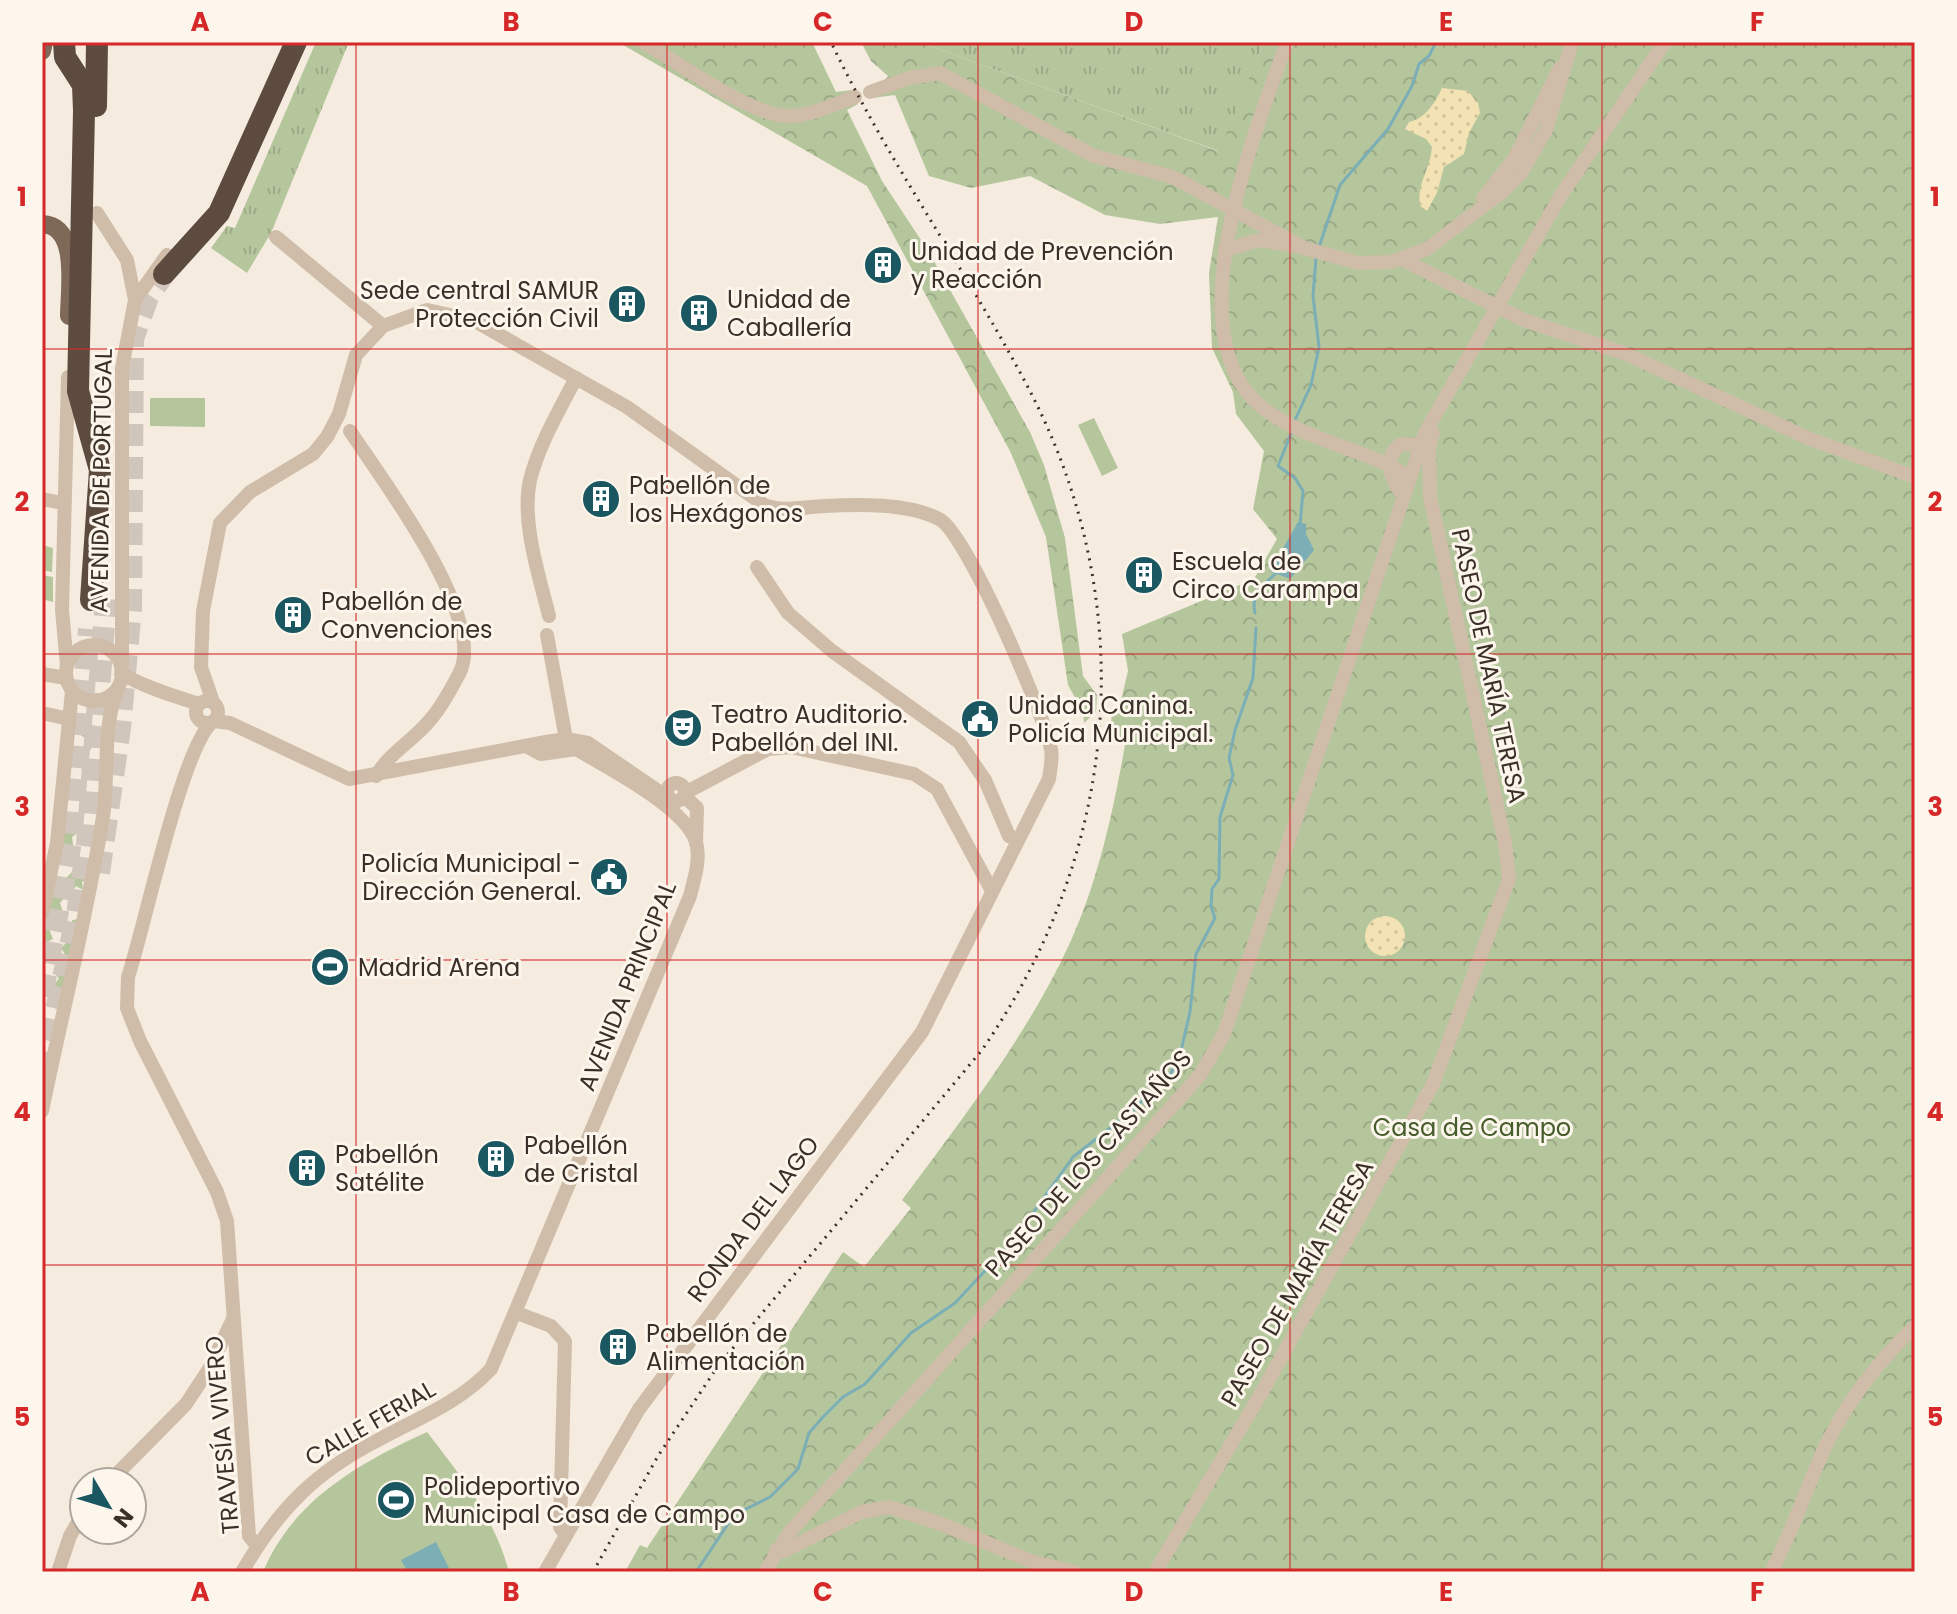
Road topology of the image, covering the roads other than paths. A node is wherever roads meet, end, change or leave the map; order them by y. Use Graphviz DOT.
graph roads {
  1 [pos="44,42"];
  2 [pos="64,42"];
  3 [pos="97,42"];
  4 [pos="295,42"];
  5 [pos="643,42"];
  6 [pos="1287,42"];
  7 [pos="1665,42"];
  8 [pos="1572,43"];
  9 [pos="42,51"];
  10 [pos="870,92"];
  11 [pos="855,97"];
  12 [pos="1235,211"];
  13 [pos="97,213"];
  14 [pos="42,224"];
  15 [pos="276,237"];
  16 [pos="1308,249"];
  17 [pos="1225,250"];
  18 [pos="1419,254"];
  19 [pos="1403,260"];
  20 [pos="164,274"];
  21 [pos="1435,274"];
  22 [pos="135,300"];
  23 [pos="1498,308"];
  24 [pos="69,316"];
  25 [pos="383,326"];
  26 [pos="576,378"];
  27 [pos="350,431"];
  28 [pos="1425,446"];
  29 [pos="1389,464"];
  30 [pos="1409,477"];
  31 [pos="1915,477"];
  32 [pos="1402,500"];
  33 [pos="1432,504"];
  34 [pos="757,567"];
  35 [pos="549,616"];
  36 [pos="547,635"];
  37 [pos="42,674"];
  38 [pos="68,678"];
  39 [pos="127,680"];
  40 [pos="42,713"];
  41 [pos="208,715"];
  42 [pos="69,719"];
  43 [pos="566,739"];
  44 [pos="526,746"];
  45 [pos="376,776"];
  46 [pos="684,794"];
  47 [pos="1018,840"];
  48 [pos="696,843"];
  49 [pos="1006,863"];
  50 [pos="976,865"];
  51 [pos="992,891"];
  52 [pos="42,913"];
  53 [pos="42,1111"];
  54 [pos="517,1313"];
  55 [pos="234,1318"];
  56 [pos="1915,1326"];
  57 [pos="125,1466"];
  58 [pos="566,1535"];
  59 [pos="68,1542"];
  60 [pos="257,1546"];
  61 [pos="776,1549"];
  62 [pos="58,1572"];
  63 [pos="242,1572"];
  64 [pos="545,1572"];
  65 [pos="765,1572"];
  66 [pos="1075,1572"];
  67 [pos="1155,1572"];
  68 [pos="1771,1572"];
  1 -- 9 [label="main road"];
  2 -- 13 [label="highway"];
  3 -- 13 [label="highway"];
  4 -- 20 [label="highway"];
  4 -- 22 [label="street"];
  5 -- 11 [label="street"];
  6 -- 12 [label="street"];
  7 -- 23 [label="street, PASEO DE LOS CASTAÑOS"];
  8 -- 18 [label="street"];
  10 -- 12 [label="street"];
  12 -- 16 [label="street"];
  12 -- 17 [label="street"];
  13 -- 22 [label="street, AVENIDA DE PORTUGAL"];
  14 -- 24 [label="main road"];
  15 -- 25 [label="street"];
  16 -- 17 [label="street"];
  16 -- 19 [label="street"];
  17 -- 29 [label="street"];
  18 -- 19 [label="street"];
  18 -- 21 [label="street"];
  19 -- 21 [label="street"];
  21 -- 23 [label="street"];
  22 -- 39 [label="street, AVENIDA DE PORTUGAL"];
  23 -- 28 [label="street, PASEO DE LOS CASTAÑOS"];
  23 -- 31 [label="street"];
  24 -- 38 [label="street, AVENIDA DE PORTUGAL"];
  25 -- 26 [label="street"];
  25 -- 41 [label="street"];
  26 -- 35 [label="street"];
  26 -- 47 [label="street, RONDA DEL LAGO"];
  27 -- 45 [label="street"];
  28 -- 29 [label="street"];
  28 -- 30 [label="street, PASEO DE LOS CASTAÑOS"];
  28 -- 33 [label="street, PASEO DE MARÍA TERESA"];
  29 -- 30 [label="street"];
  29 -- 32 [label="street"];
  30 -- 32 [label="street, PASEO DE LOS CASTAÑOS"];
  30 -- 33 [label="street"];
  32 -- 33 [label="street"];
  32 -- 61 [label="street, PASEO DE LOS CASTAÑOS"];
  33 -- 67 [label="street, PASEO DE MARÍA TERESA"];
  34 -- 47 [label="street"];
  36 -- 43 [label="street"];
  37 -- 38 [label="street"];
  38 -- 39 [label="street"];
  38 -- 39 [label="street, AVENIDA DE PORTUGAL"];
  38 -- 42 [label="street, AVENIDA DE PORTUGAL"];
  39 -- 41 [label="street"];
  39 -- 53 [label="street, AVENIDA DE PORTUGAL"];
  40 -- 42 [label="street"];
  41 -- 45 [label="street"];
  41 -- 55 [label="street, TRAVESÍA VIVERO"];
  42 -- 52 [label="street, AVENIDA DE PORTUGAL"];
  43 -- 44 [label="street"];
  43 -- 46 [label="street"];
  44 -- 45 [label="street"];
  44 -- 48 [label="street"];
  46 -- 48 [label="street, AVENIDA PRINCIPAL"];
  46 -- 50 [label="street"];
  47 -- 49 [label="street, RONDA DEL LAGO"];
  48 -- 54 [label="street, AVENIDA PRINCIPAL"];
  49 -- 50 [label="street"];
  49 -- 51 [label="street, RONDA DEL LAGO"];
  50 -- 51 [label="street"];
  51 -- 58 [label="street, RONDA DEL LAGO"];
  54 -- 58 [label="street"];
  54 -- 60 [label="street, CALLE FERIAL"];
  55 -- 57 [label="street"];
  55 -- 60 [label="street, TRAVESÍA VIVERO"];
  56 -- 68 [label="street"];
  58 -- 64 [label="street, RONDA DEL LAGO"];
  59 -- 62 [label="street"];
  60 -- 63 [label="street, CALLE FERIAL"];
  61 -- 65 [label="street, PASEO DE LOS CASTAÑOS"];
  61 -- 66 [label="street"];
}
